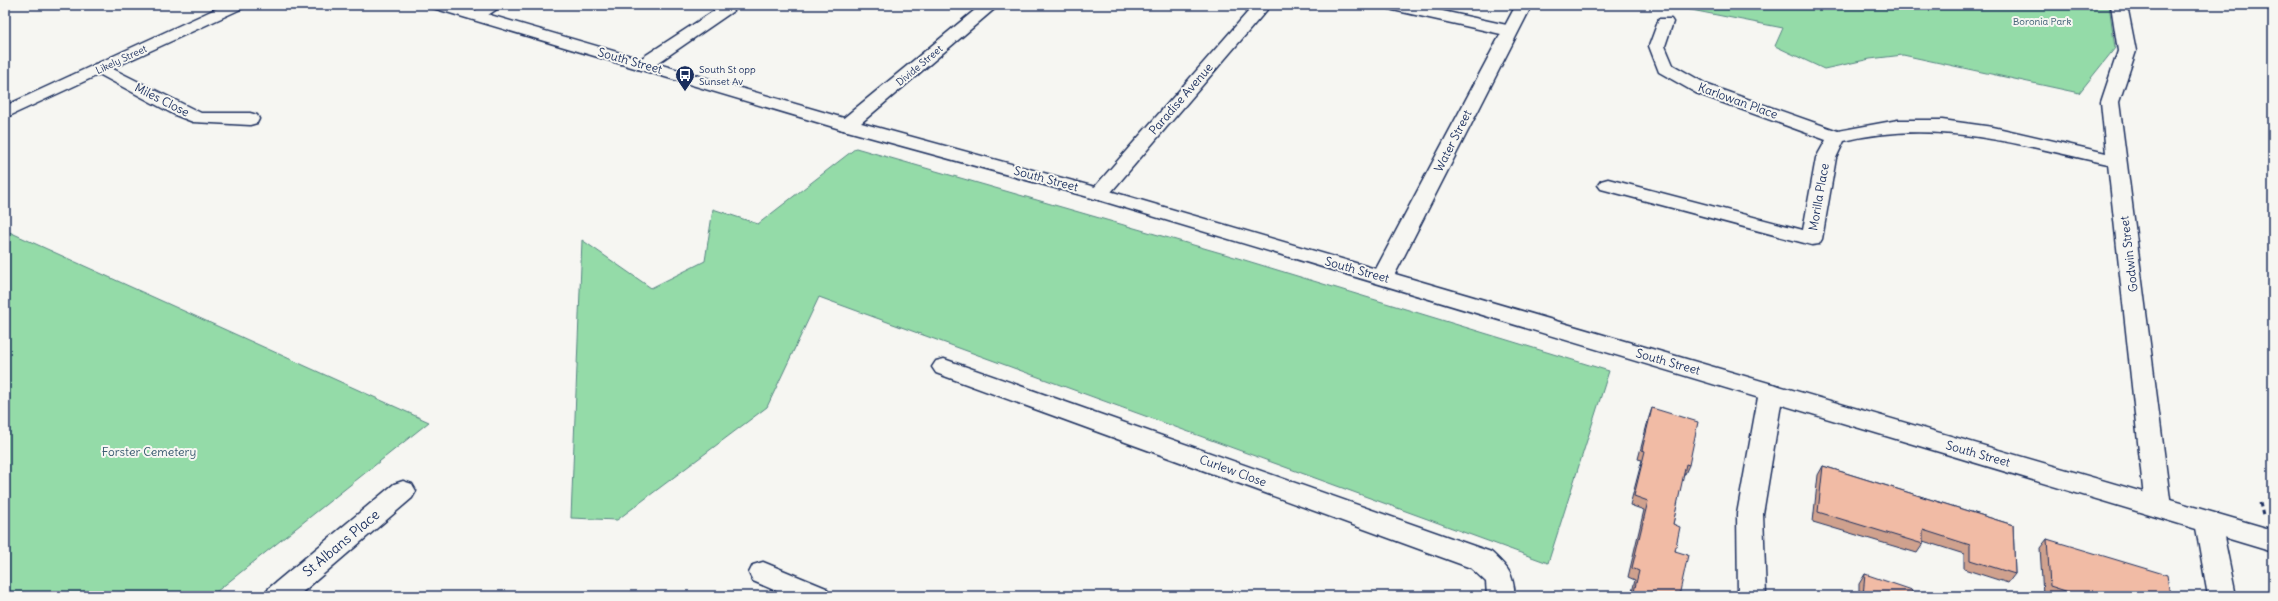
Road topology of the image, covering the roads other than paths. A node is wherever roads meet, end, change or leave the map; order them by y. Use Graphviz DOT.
graph roads {
  1 [pos="238,5"];
  2 [pos="439,5"];
  3 [pos="495,5"];
  4 [pos="734,5"];
  5 [pos="991,5"];
  6 [pos="1263,5"];
  7 [pos="1393,5"];
  8 [pos="1524,5"];
  9 [pos="2119,5"];
  10 [pos="476,16"];
  11 [pos="1665,22"];
  12 [pos="1510,31"];
  13 [pos="643,65"];
  14 [pos="101,68"];
  15 [pos="5,114"];
  16 [pos="250,119"];
  17 [pos="847,125"];
  18 [pos="1838,136"];
  19 [pos="2118,161"];
  20 [pos="1608,185"];
  21 [pos="1099,194"];
  22 [pos="1382,278"];
  23 [pos="944,367"];
  24 [pos="1771,392"];
  25 [pos="403,490"];
  26 [pos="2158,507"];
  27 [pos="2208,522"];
  28 [pos="2273,540"];
  29 [pos="763,573"];
  30 [pos="279,596"];
  31 [pos="816,596"];
  32 [pos="1501,596"];
  33 [pos="1752,596"];
  34 [pos="2222,596"];
  1 -- 14 [label="street, Likely Street"];
  2 -- 10 [label="street, South Street"];
  3 -- 10 [label="street"];
  4 -- 13 [label="street"];
  5 -- 17 [label="street, Divide Street"];
  6 -- 21 [label="street, Paradise Avenue"];
  7 -- 12 [label="street"];
  8 -- 12 [label="street, Water Street"];
  9 -- 19 [label="street, Godwin Street"];
  10 -- 13 [label="street, South Street"];
  11 -- 18 [label="street, Karlowan Place"];
  12 -- 22 [label="street, Water Street"];
  13 -- 17 [label="street, South Street"];
  14 -- 15 [label="street, Likely Street"];
  14 -- 16 [label="street, Miles Close"];
  17 -- 21 [label="street, South Street"];
  18 -- 19 [label="street"];
  18 -- 20 [label="street, Morilla Place"];
  19 -- 26 [label="street, Godwin Street"];
  21 -- 22 [label="street, South Street"];
  22 -- 24 [label="street, South Street"];
  23 -- 32 [label="street, Curlew Close"];
  24 -- 26 [label="street, South Street"];
  24 -- 33 [label="street"];
  25 -- 30 [label="street, St Albans Place"];
  26 -- 27 [label="street, South Street"];
  27 -- 28 [label="street, South Street"];
  27 -- 34 [label="street"];
  29 -- 31 [label="street"];
}
